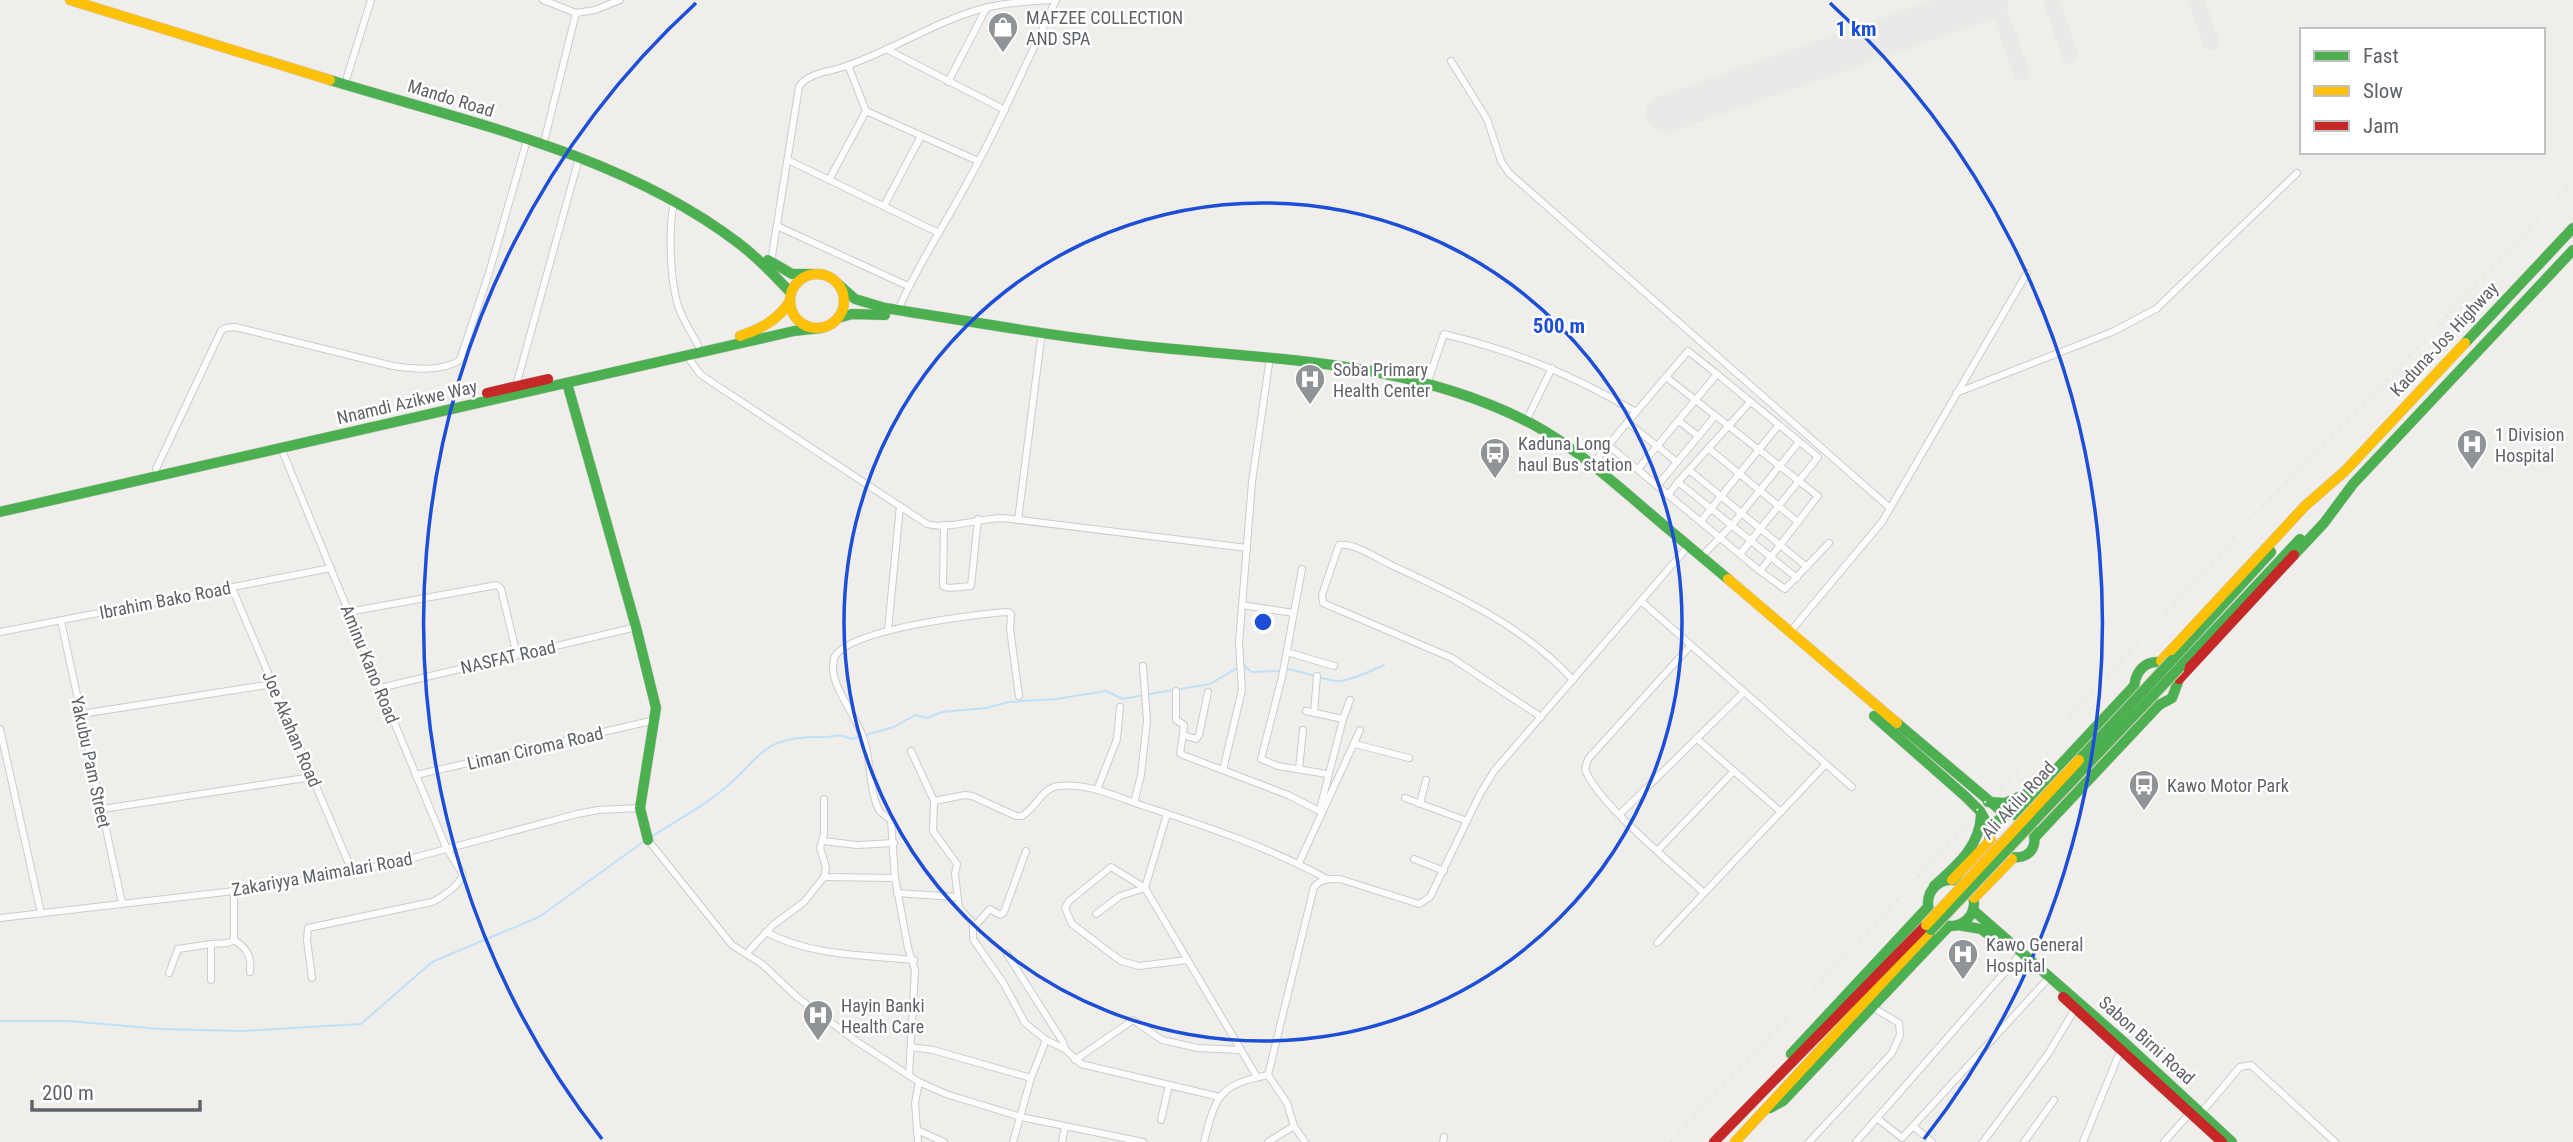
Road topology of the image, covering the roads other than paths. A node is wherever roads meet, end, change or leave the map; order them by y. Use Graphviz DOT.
graph roads {
  1 [pos="70,0"];
  2 [pos="92,0"];
  3 [pos="371,0"];
  4 [pos="543,0"];
  5 [pos="620,0"];
  6 [pos="1054,0"];
  7 [pos="987,7"];
  8 [pos="576,13"];
  9 [pos="886,49"];
  10 [pos="1451,61"];
  11 [pos="848,65"];
  12 [pos="347,77"];
  13 [pos="948,82"];
  14 [pos="1004,110"];
  15 [pos="866,111"];
  16 [pos="921,136"];
  17 [pos="545,138"];
  18 [pos="527,139"];
  19 [pos="579,158"];
  20 [pos="788,160"];
  21 [pos="978,161"];
  22 [pos="2297,173"];
  23 [pos="829,180"];
  24 [pos="674,203"];
  25 [pos="884,206"];
  26 [pos="777,226"];
  27 [pos="2573,228"];
  28 [pos="939,233"];
  29 [pos="2573,250"];
  30 [pos="771,262"];
  31 [pos="2027,273"];
  32 [pos="813,274"];
  33 [pos="838,284"];
  34 [pos="908,286"];
  35 [pos="790,297"];
  36 [pos="898,310"];
  37 [pos="838,318"];
  38 [pos="821,328"];
  39 [pos="1041,339"];
  40 [pos="698,345"];
  41 [pos="687,356"];
  42 [pos="1269,364"];
  43 [pos="1552,368"];
  44 [pos="1717,374"];
  45 [pos="1666,377"];
  46 [pos="1428,381"];
  47 [pos="567,383"];
  48 [pos="516,386"];
  49 [pos="1956,393"];
  50 [pos="1695,401"];
  51 [pos="1750,401"];
  52 [pos="1636,412"];
  53 [pos="1715,416"];
  54 [pos="1527,419"];
  55 [pos="1679,421"];
  56 [pos="1627,422"];
  57 [pos="1728,426"];
  58 [pos="1778,426"];
  59 [pos="1695,439"];
  60 [pos="1799,442"];
  61 [pos="1608,445"];
  62 [pos="1657,446"];
  63 [pos="281,448"];
  64 [pos="1759,449"];
  65 [pos="1706,450"];
  66 [pos="1677,462"];
  67 [pos="1593,464"];
  68 [pos="1779,466"];
  69 [pos="1638,469"];
  70 [pos="156,470"];
  71 [pos="1689,470"];
  72 [pos="2343,473"];
  73 [pos="1739,474"];
  74 [pos="1800,481"];
  75 [pos="115,482"];
  76 [pos="1678,482"];
  77 [pos="2355,482"];
  78 [pos="1658,485"];
  79 [pos="1759,491"];
  80 [pos="1669,494"];
  81 [pos="1721,497"];
  82 [pos="0,505"];
  83 [pos="900,506"];
  84 [pos="1779,506"];
  85 [pos="1890,508"];
  86 [pos="1711,509"];
  87 [pos="0,512"];
  88 [pos="1740,514"];
  89 [pos="978,519"];
  90 [pos="1018,520"];
  91 [pos="1702,521"];
  92 [pos="1798,522"];
  93 [pos="944,525"];
  94 [pos="1731,526"];
  95 [pos="1760,530"];
  96 [pos="1720,537"];
  97 [pos="1750,542"];
  98 [pos="1829,543"];
  99 [pos="1780,546"];
  100 [pos="1247,548"];
  101 [pos="1684,551"];
  102 [pos="1740,554"];
  103 [pos="1701,557"];
  104 [pos="1771,557"];
  105 [pos="1807,567"];
  106 [pos="331,568"];
  107 [pos="1302,569"];
  108 [pos="1760,571"];
  109 [pos="1789,571"];
  110 [pos="1797,578"];
  111 [pos="1779,584"];
  112 [pos="232,587"];
  113 [pos="1641,601"];
  114 [pos="1242,605"];
  115 [pos="348,611"];
  116 [pos="1293,613"];
  117 [pos="61,621"];
  118 [pos="636,627"];
  119 [pos="888,631"];
  120 [pos="0,632"];
  121 [pos="1790,633"];
  122 [pos="1691,645"];
  123 [pos="1287,652"];
  124 [pos="517,655"];
  125 [pos="1143,666"];
  126 [pos="1334,666"];
  127 [pos="2173,667"];
  128 [pos="1317,676"];
  129 [pos="1573,680"];
  130 [pos="273,684"];
  131 [pos="2134,685"];
  132 [pos="380,688"];
  133 [pos="1176,691"];
  134 [pos="1208,692"];
  135 [pos="1744,692"];
  136 [pos="1019,696"];
  137 [pos="1350,701"];
  138 [pos="2159,705"];
  139 [pos="1120,707"];
  140 [pos="81,714"];
  141 [pos="1541,717"];
  142 [pos="1343,719"];
  143 [pos="655,720"];
  144 [pos="0,729"];
  145 [pos="1303,730"];
  146 [pos="1360,730"];
  147 [pos="1183,735"];
  148 [pos="1696,738"];
  149 [pos="1355,744"];
  150 [pos="911,751"];
  151 [pos="1409,758"];
  152 [pos="1826,764"];
  153 [pos="1299,769"];
  154 [pos="1223,770"];
  155 [pos="1734,771"];
  156 [pos="1327,774"];
  157 [pos="416,775"];
  158 [pos="312,777"];
  159 [pos="1426,780"];
  160 [pos="1852,787"];
  161 [pos="2040,788"];
  162 [pos="1097,790"];
  163 [pos="1405,798"];
  164 [pos="824,799"];
  165 [pos="934,801"];
  166 [pos="1134,803"];
  167 [pos="1420,804"];
  168 [pos="1984,806"];
  169 [pos="640,808"];
  170 [pos="102,809"];
  171 [pos="1320,810"];
  172 [pos="1780,812"];
  173 [pos="1167,814"];
  174 [pos="1620,814"];
  175 [pos="2009,815"];
  176 [pos="1467,821"];
  177 [pos="1991,835"];
  178 [pos="2036,836"];
  179 [pos="646,837"];
  180 [pos="823,841"];
  181 [pos="894,843"];
  182 [pos="446,847"];
  183 [pos="1658,850"];
  184 [pos="1026,851"];
  185 [pos="1414,859"];
  186 [pos="2012,859"];
  187 [pos="1299,863"];
  188 [pos="352,871"];
  189 [pos="1444,871"];
  190 [pos="824,877"];
  191 [pos="895,878"];
  192 [pos="1327,878"];
  193 [pos="1952,880"];
  194 [pos="1934,886"];
  195 [pos="1145,888"];
  196 [pos="234,891"];
  197 [pos="897,893"];
  198 [pos="1704,893"];
  199 [pos="1978,894"];
  200 [pos="956,897"];
  201 [pos="122,903"];
  202 [pos="1927,908"];
  203 [pos="1973,910"];
  204 [pos="41,913"];
  205 [pos="1096,914"];
  206 [pos="0,918"];
  207 [pos="1953,926"];
  208 [pos="973,928"];
  209 [pos="1928,928"];
  210 [pos="1996,930"];
  211 [pos="766,932"];
  212 [pos="234,940"];
  213 [pos="1657,943"];
  214 [pos="211,944"];
  215 [pos="747,953"];
  216 [pos="1007,954"];
  217 [pos="2018,957"];
  218 [pos="914,960"];
  219 [pos="1187,960"];
  220 [pos="250,972"];
  221 [pos="169,973"];
  222 [pos="312,978"];
  223 [pos="211,980"];
  224 [pos="2045,982"];
  225 [pos="1872,1007"];
  226 [pos="2075,1009"];
  227 [pos="1046,1041"];
  228 [pos="911,1047"];
  229 [pos="1065,1049"];
  230 [pos="2121,1049"];
  231 [pos="1240,1050"];
  232 [pos="1075,1060"];
  233 [pos="909,1075"];
  234 [pos="1268,1075"];
  235 [pos="1257,1077"];
  236 [pos="1031,1079"];
  237 [pos="919,1082"];
  238 [pos="1169,1085"];
  239 [pos="1220,1097"];
  240 [pos="2054,1100"];
  241 [pos="1751,1105"];
  242 [pos="1762,1113"];
  243 [pos="2196,1113"];
  244 [pos="1021,1117"];
  245 [pos="1161,1119"];
  246 [pos="1878,1119"];
  247 [pos="1294,1126"];
  248 [pos="1913,1126"];
  249 [pos="1065,1127"];
  250 [pos="917,1130"];
  251 [pos="1116,1140"];
  252 [pos="1742,1140"];
  253 [pos="1900,1140"];
  254 [pos="918,1142"];
  255 [pos="944,1142"];
  256 [pos="1013,1142"];
  257 [pos="1062,1142"];
  258 [pos="1143,1142"];
  259 [pos="1204,1142"];
  260 [pos="1268,1142"];
  261 [pos="1305,1142"];
  262 [pos="1714,1142"];
  263 [pos="1810,1142"];
  264 [pos="1856,1142"];
  265 [pos="1932,1142"];
  266 [pos="1983,1142"];
  267 [pos="2024,1142"];
  268 [pos="2083,1142"];
  269 [pos="2164,1142"];
  270 [pos="2222,1142"];
  271 [pos="2232,1142"];
  272 [pos="2335,1142"];
  1 -- 18 [label="main road, Mando Road"];
  2 -- 12 [label="main road, Mando Road"];
  3 -- 12 [label="street"];
  4 -- 8 [label="street"];
  5 -- 8 [label="street"];
  6 -- 7 [label="street"];
  6 -- 14 [label="street"];
  7 -- 9 [label="street"];
  7 -- 13 [label="street"];
  8 -- 17 [label="street"];
  9 -- 11 [label="street"];
  9 -- 13 [label="street"];
  10 -- 85 [label="street"];
  11 -- 15 [label="street"];
  11 -- 20 [label="street"];
  12 -- 17 [label="main road, Mando Road"];
  13 -- 14 [label="street"];
  14 -- 21 [label="street"];
  15 -- 16 [label="street"];
  15 -- 23 [label="street"];
  16 -- 21 [label="street"];
  16 -- 25 [label="street"];
  17 -- 30 [label="main road, Mando Road"];
  18 -- 19 [label="main road, Mando Road"];
  18 -- 70 [label="street"];
  19 -- 24 [label="main road, Mando Road"];
  19 -- 48 [label="street"];
  20 -- 23 [label="street"];
  20 -- 26 [label="street"];
  21 -- 28 [label="street"];
  22 -- 49 [label="street"];
  23 -- 25 [label="street"];
  24 -- 35 [label="main road, Mando Road"];
  24 -- 40 [label="street"];
  25 -- 28 [label="street"];
  26 -- 30 [label="street"];
  26 -- 34 [label="street"];
  27 -- 72 [label="main road, Kaduna-Jos Highway"];
  28 -- 34 [label="street"];
  29 -- 77 [label="main road, Kaduna-Jos Highway"];
  30 -- 32 [label="main road, Mando Road"];
  31 -- 49 [label="street"];
  32 -- 33 [label="main road"];
  32 -- 35 [label="main road"];
  33 -- 36 [label="main road"];
  33 -- 37 [label="main road"];
  34 -- 36 [label="street"];
  35 -- 38 [label="main road"];
  35 -- 40 [label="main road, Nnamdi Azikwe Way"];
  36 -- 46 [label="main road"];
  37 -- 38 [label="main road"];
  37 -- 39 [label="main road"];
  38 -- 41 [label="main road, Nnamdi Azikwe Way"];
  39 -- 42 [label="main road"];
  39 -- 90 [label="street"];
  40 -- 48 [label="main road, Nnamdi Azikwe Way"];
  41 -- 47 [label="main road, Nnamdi Azikwe Way"];
  41 -- 83 [label="street"];
  42 -- 100 [label="street"];
  42 -- 101 [label="main road"];
  43 -- 46 [label="street"];
  43 -- 52 [label="street"];
  43 -- 54 [label="street"];
  44 -- 45 [label="street"];
  44 -- 50 [label="street"];
  44 -- 51 [label="street"];
  45 -- 50 [label="street"];
  45 -- 52 [label="street"];
  46 -- 54 [label="main road"];
  47 -- 63 [label="main road, Nnamdi Azikwe Way"];
  47 -- 118 [label="main road"];
  48 -- 70 [label="main road, Nnamdi Azikwe Way"];
  49 -- 85 [label="street"];
  50 -- 53 [label="street"];
  50 -- 55 [label="street"];
  51 -- 57 [label="street"];
  51 -- 58 [label="street"];
  52 -- 56 [label="street"];
  53 -- 57 [label="street"];
  53 -- 59 [label="street"];
  54 -- 67 [label="main road"];
  55 -- 59 [label="street"];
  55 -- 62 [label="street"];
  56 -- 61 [label="street"];
  56 -- 62 [label="street"];
  57 -- 64 [label="street"];
  57 -- 65 [label="street"];
  58 -- 60 [label="street"];
  58 -- 64 [label="street"];
  59 -- 65 [label="street"];
  59 -- 66 [label="street"];
  60 -- 68 [label="street"];
  60 -- 74 [label="street"];
  61 -- 67 [label="street"];
  61 -- 69 [label="street"];
  62 -- 66 [label="street"];
  62 -- 69 [label="street"];
  63 -- 75 [label="main road, Nnamdi Azikwe Way"];
  63 -- 106 [label="street, Aminu Kano Road"];
  64 -- 68 [label="street"];
  64 -- 73 [label="street"];
  65 -- 71 [label="street"];
  65 -- 73 [label="street"];
  66 -- 78 [label="street"];
  67 -- 103 [label="main road"];
  68 -- 74 [label="street"];
  68 -- 79 [label="street"];
  69 -- 78 [label="street"];
  70 -- 75 [label="main road, Nnamdi Azikwe Way"];
  71 -- 76 [label="street"];
  71 -- 81 [label="street"];
  72 -- 77 [label="main road"];
  72 -- 127 [label="main road, Ali Akilu Road"];
  73 -- 79 [label="street"];
  73 -- 81 [label="street"];
  74 -- 84 [label="street"];
  74 -- 92 [label="street"];
  75 -- 82 [label="main road, Nnamdi Azikwe Way"];
  75 -- 87 [label="main road, Nnamdi Azikwe Way"];
  76 -- 80 [label="street"];
  76 -- 86 [label="street"];
  77 -- 127 [label="main road, Ali Akilu Road"];
  78 -- 80 [label="street"];
  79 -- 84 [label="street"];
  79 -- 88 [label="street"];
  80 -- 91 [label="street"];
  81 -- 86 [label="street"];
  81 -- 88 [label="street"];
  83 -- 93 [label="street"];
  83 -- 119 [label="street"];
  84 -- 92 [label="street"];
  84 -- 95 [label="street"];
  85 -- 121 [label="street"];
  86 -- 91 [label="street"];
  86 -- 94 [label="street"];
  88 -- 94 [label="street"];
  88 -- 95 [label="street"];
  89 -- 90 [label="street"];
  89 -- 93 [label="street"];
  89 -- 93 [label="street"];
  90 -- 100 [label="street"];
  91 -- 96 [label="street"];
  92 -- 99 [label="street"];
  94 -- 96 [label="street"];
  94 -- 97 [label="street"];
  95 -- 97 [label="street"];
  95 -- 99 [label="street"];
  96 -- 102 [label="street"];
  96 -- 103 [label="street"];
  97 -- 102 [label="street"];
  97 -- 104 [label="street"];
  98 -- 105 [label="street"];
  99 -- 104 [label="street"];
  99 -- 105 [label="street"];
  100 -- 114 [label="street"];
  101 -- 113 [label="street"];
  101 -- 168 [label="main road"];
  102 -- 108 [label="street"];
  103 -- 121 [label="main road"];
  104 -- 108 [label="street"];
  104 -- 109 [label="street"];
  105 -- 110 [label="street"];
  106 -- 112 [label="street, Ibrahim Bako Road"];
  106 -- 115 [label="street, Aminu Kano Road"];
  107 -- 116 [label="street"];
  108 -- 111 [label="street"];
  109 -- 110 [label="street"];
  109 -- 111 [label="street"];
  110 -- 111 [label="street"];
  112 -- 117 [label="street, Ibrahim Bako Road"];
  112 -- 130 [label="street, Joe Akahan Road"];
  113 -- 122 [label="street"];
  113 -- 129 [label="street"];
  114 -- 116 [label="street"];
  114 -- 154 [label="street"];
  115 -- 124 [label="street"];
  115 -- 132 [label="street, Aminu Kano Road"];
  116 -- 123 [label="street"];
  117 -- 120 [label="street, Ibrahim Bako Road"];
  117 -- 140 [label="street, Yakubu Pam Street"];
  118 -- 124 [label="street, NASFAT Road"];
  118 -- 143 [label="main road"];
  119 -- 136 [label="street"];
  119 -- 181 [label="street"];
  121 -- 168 [label="main road"];
  122 -- 135 [label="street"];
  122 -- 174 [label="street"];
  123 -- 126 [label="street"];
  123 -- 153 [label="street"];
  124 -- 132 [label="street, NASFAT Road"];
  125 -- 166 [label="street"];
  127 -- 131 [label="main road"];
  127 -- 138 [label="main road"];
  127 -- 209 [label="main road, Ali Akilu Road, bridge"];
  128 -- 142 [label="street"];
  129 -- 141 [label="street"];
  129 -- 141 [label="street"];
  130 -- 140 [label="street"];
  130 -- 158 [label="street, Joe Akahan Road"];
  131 -- 138 [label="main road"];
  131 -- 161 [label="main road"];
  132 -- 157 [label="street, Aminu Kano Road"];
  133 -- 147 [label="street"];
  134 -- 147 [label="street"];
  135 -- 148 [label="street"];
  135 -- 152 [label="street"];
  137 -- 142 [label="street"];
  138 -- 178 [label="main road"];
  139 -- 162 [label="street"];
  140 -- 170 [label="street, Yakubu Pam Street"];
  141 -- 176 [label="street"];
  142 -- 156 [label="street"];
  143 -- 157 [label="street, Liman Ciroma Road"];
  143 -- 169 [label="main road"];
  144 -- 204 [label="street"];
  145 -- 153 [label="street"];
  146 -- 149 [label="street"];
  147 -- 154 [label="street"];
  148 -- 155 [label="street"];
  148 -- 174 [label="street"];
  149 -- 151 [label="street"];
  149 -- 171 [label="street"];
  150 -- 165 [label="street"];
  152 -- 160 [label="street"];
  152 -- 172 [label="street"];
  153 -- 156 [label="street"];
  154 -- 171 [label="street"];
  155 -- 172 [label="street"];
  155 -- 183 [label="street"];
  156 -- 171 [label="street"];
  157 -- 182 [label="street, Aminu Kano Road"];
  158 -- 170 [label="street"];
  158 -- 188 [label="street, Joe Akahan Road"];
  159 -- 167 [label="street"];
  161 -- 168 [label="main road"];
  161 -- 175 [label="main road"];
  162 -- 165 [label="street"];
  162 -- 166 [label="street"];
  163 -- 167 [label="street"];
  164 -- 180 [label="street"];
  165 -- 200 [label="street"];
  166 -- 173 [label="street"];
  167 -- 176 [label="street"];
  168 -- 175 [label="main road"];
  168 -- 177 [label="main road"];
  168 -- 194 [label="main road"];
  169 -- 179 [label="main road"];
  169 -- 182 [label="street, Zakariyya Maimalari Road"];
  170 -- 201 [label="street, Yakubu Pam Street"];
  171 -- 187 [label="street"];
  172 -- 198 [label="street"];
  173 -- 187 [label="street"];
  173 -- 195 [label="street"];
  174 -- 183 [label="street"];
  175 -- 177 [label="main road"];
  175 -- 178 [label="main road"];
  176 -- 189 [label="street"];
  177 -- 186 [label="main road"];
  177 -- 193 [label="main road"];
  178 -- 186 [label="main road"];
  179 -- 215 [label="street"];
  180 -- 181 [label="street"];
  180 -- 190 [label="street"];
  181 -- 191 [label="street"];
  182 -- 188 [label="street, Zakariyya Maimalari Road"];
  182 -- 222 [label="street, Aminu Kano Road"];
  183 -- 198 [label="street"];
  184 -- 208 [label="street"];
  185 -- 189 [label="street"];
  186 -- 199 [label="main road"];
  187 -- 192 [label="street"];
  188 -- 196 [label="street, Zakariyya Maimalari Road"];
  189 -- 192 [label="street"];
  190 -- 191 [label="street"];
  190 -- 211 [label="street"];
  191 -- 197 [label="street"];
  192 -- 234 [label="street"];
  193 -- 194 [label="main road"];
  193 -- 199 [label="main road"];
  194 -- 202 [label="main road"];
  195 -- 205 [label="street"];
  195 -- 219 [label="street"];
  195 -- 219 [label="street"];
  196 -- 201 [label="street, Zakariyya Maimalari Road"];
  196 -- 212 [label="street"];
  197 -- 200 [label="street"];
  197 -- 218 [label="street"];
  198 -- 213 [label="street"];
  199 -- 203 [label="main road"];
  199 -- 210 [label="main road"];
  200 -- 208 [label="street"];
  201 -- 204 [label="street, Zakariyya Maimalari Road"];
  202 -- 207 [label="main road"];
  202 -- 241 [label="main road"];
  203 -- 207 [label="main road"];
  203 -- 210 [label="main road, Sabon Birni Road"];
  204 -- 206 [label="street, Zakariyya Maimalari Road"];
  207 -- 217 [label="main road, Sabon Birni Road"];
  207 -- 225 [label="main road"];
  208 -- 227 [label="street"];
  209 -- 241 [label="main road, Ali Akilu Road"];
  209 -- 242 [label="main road, Ali Akilu Road"];
  210 -- 243 [label="main road, Sabon Birni Road"];
  211 -- 215 [label="street"];
  211 -- 218 [label="street"];
  212 -- 214 [label="street"];
  212 -- 220 [label="street"];
  214 -- 221 [label="street"];
  214 -- 223 [label="street"];
  215 -- 233 [label="street"];
  216 -- 229 [label="street"];
  217 -- 224 [label="main road, Sabon Birni Road"];
  217 -- 246 [label="street"];
  218 -- 228 [label="street"];
  219 -- 231 [label="street"];
  224 -- 226 [label="main road, Sabon Birni Road"];
  224 -- 248 [label="street"];
  225 -- 242 [label="main road"];
  225 -- 263 [label="street"];
  226 -- 230 [label="main road, Sabon Birni Road"];
  226 -- 266 [label="street"];
  227 -- 229 [label="street"];
  227 -- 236 [label="street"];
  228 -- 233 [label="street"];
  228 -- 236 [label="street"];
  229 -- 232 [label="street"];
  230 -- 243 [label="main road, Sabon Birni Road"];
  230 -- 268 [label="street"];
  231 -- 232 [label="street"];
  231 -- 235 [label="street"];
  232 -- 238 [label="street"];
  233 -- 237 [label="street"];
  234 -- 235 [label="street"];
  234 -- 247 [label="street"];
  235 -- 239 [label="street"];
  236 -- 244 [label="street"];
  237 -- 244 [label="street"];
  237 -- 250 [label="street"];
  238 -- 239 [label="street"];
  238 -- 245 [label="street"];
  239 -- 259 [label="street"];
  240 -- 267 [label="street"];
  241 -- 262 [label="main road, Ali Akilu Road"];
  242 -- 252 [label="main road, Ali Akilu Road"];
  243 -- 269 [label="street"];
  243 -- 270 [label="main road, Sabon Birni Road"];
  243 -- 271 [label="main road, Sabon Birni Road"];
  243 -- 272 [label="street"];
  244 -- 249 [label="street"];
  244 -- 256 [label="street"];
  246 -- 253 [label="street"];
  246 -- 264 [label="street"];
  247 -- 260 [label="street"];
  247 -- 261 [label="street"];
  248 -- 253 [label="street"];
  248 -- 265 [label="street"];
  249 -- 251 [label="street"];
  249 -- 257 [label="street"];
  250 -- 254 [label="street"];
  250 -- 255 [label="street"];
  251 -- 258 [label="street"];
}
